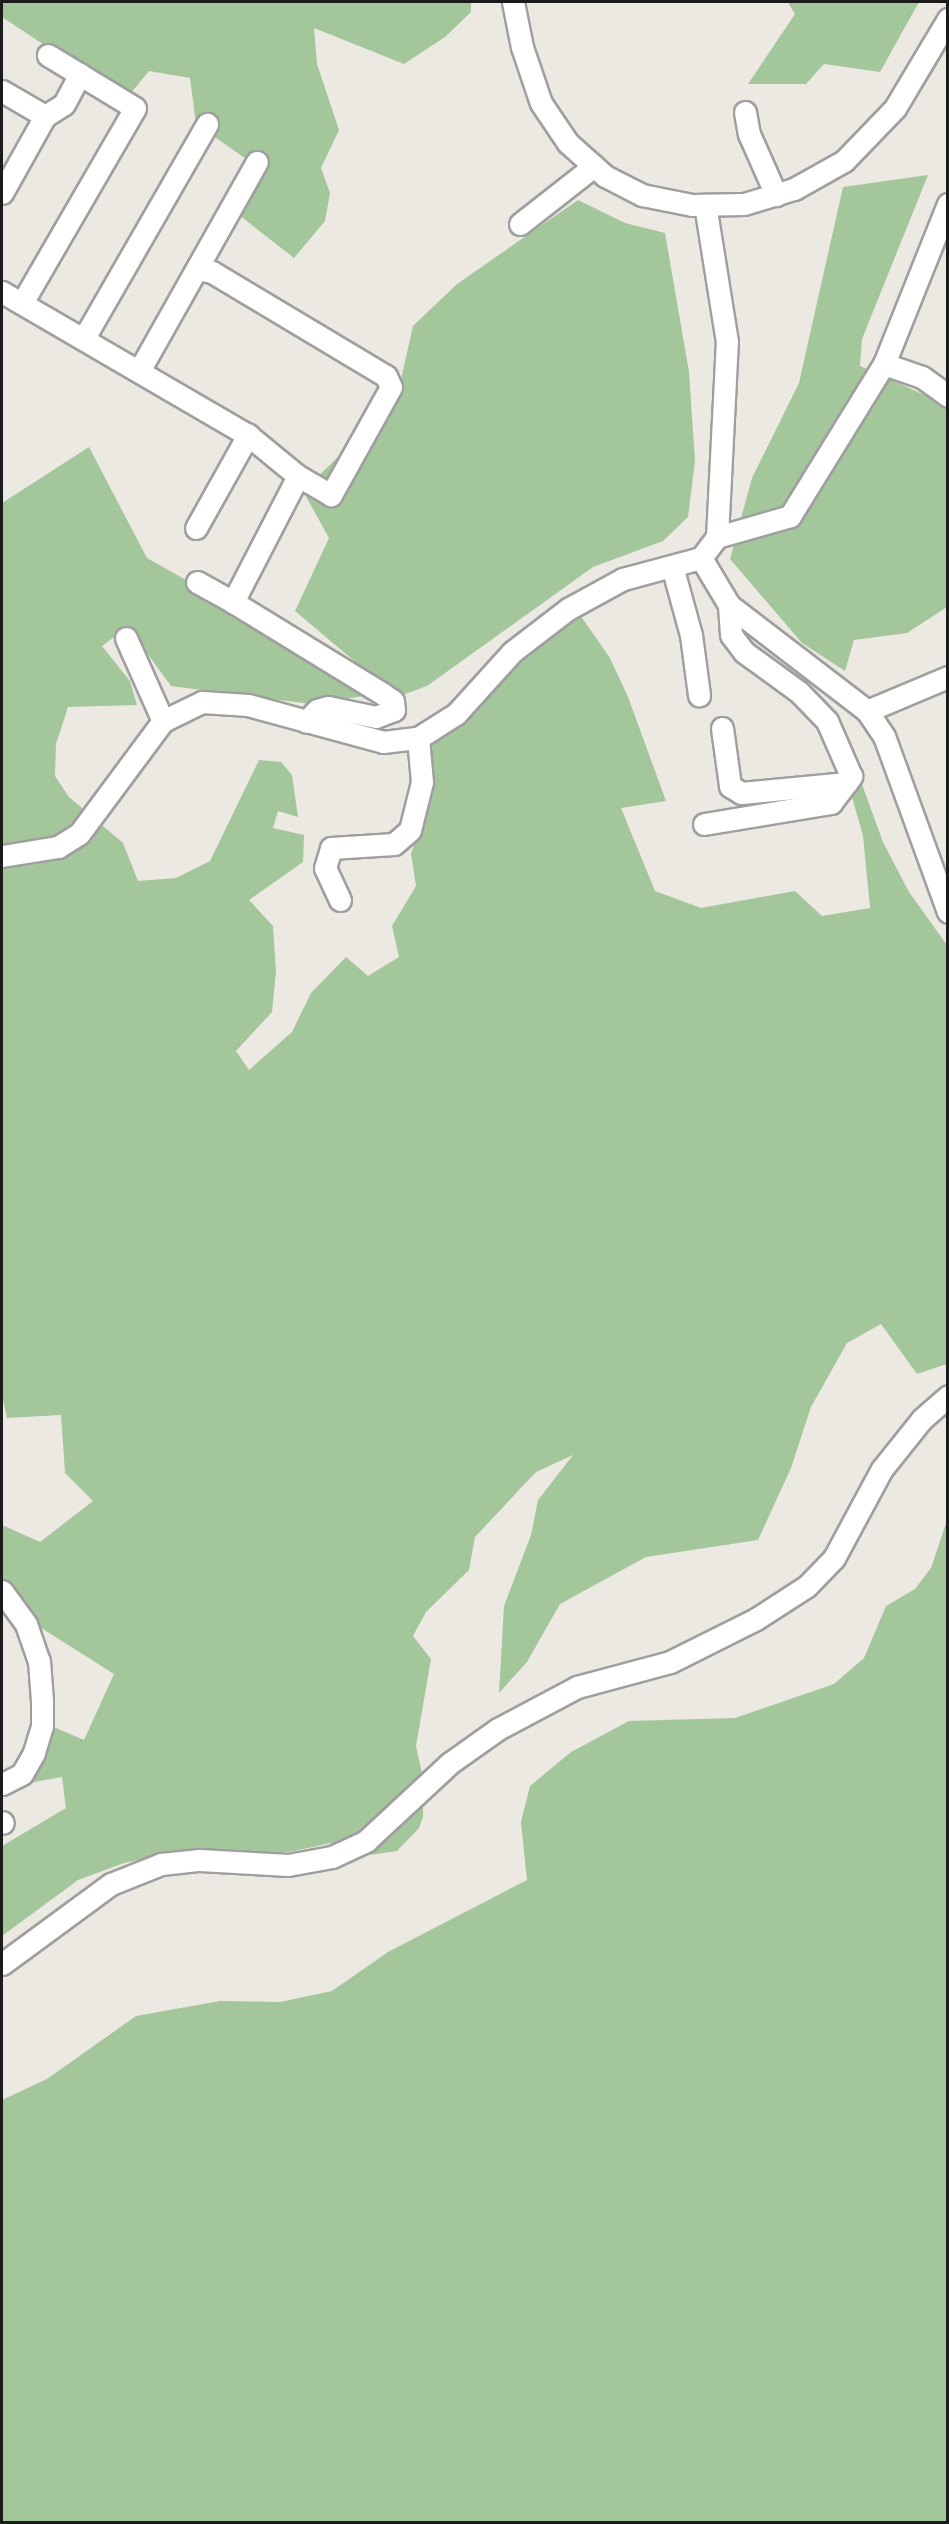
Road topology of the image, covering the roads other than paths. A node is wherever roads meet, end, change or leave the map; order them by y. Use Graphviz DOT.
graph roads {
  1 [pos="513,2"];
  2 [pos="948,19"];
  3 [pos="48,55"];
  4 [pos="80,74"];
  5 [pos="2,91"];
  6 [pos="745,112"];
  7 [pos="45,116"];
  8 [pos="207,124"];
  9 [pos="257,162"];
  10 [pos="594,165"];
  11 [pos="2,193"];
  12 [pos="776,195"];
  13 [pos="948,204"];
  14 [pos="705,205"];
  15 [pos="520,224"];
  16 [pos="197,269"];
  17 [pos="2,292"];
  18 [pos="22,303"];
  19 [pos="84,338"];
  20 [pos="884,364"];
  21 [pos="139,371"];
  22 [pos="948,396"];
  23 [pos="248,435"];
  24 [pos="298,476"];
  25 [pos="196,528"];
  26 [pos="717,537"];
  27 [pos="701,558"];
  28 [pos="672,566"];
  29 [pos="197,582"];
  30 [pos="233,602"];
  31 [pos="729,605"];
  32 [pos="126,639"];
  33 [pos="948,677"];
  34 [pos="699,694"];
  35 [pos="867,711"];
  36 [pos="163,721"];
  37 [pos="306,722"];
  38 [pos="722,728"];
  39 [pos="418,738"];
  40 [pos="847,783"];
  41 [pos="704,824"];
  42 [pos="2,856"];
  43 [pos="942,881"];
  44 [pos="340,900"];
  45 [pos="948,912"];
  46 [pos="948,1396"];
  47 [pos="2,1591"];
  48 [pos="2,1784"];
  49 [pos="2,1964"];
  1 -- 10 [label="street"];
  2 -- 12 [label="street"];
  3 -- 4 [label="street"];
  4 -- 7 [label="street"];
  4 -- 18 [label="street"];
  5 -- 7 [label="street"];
  6 -- 12 [label="street"];
  7 -- 11 [label="street"];
  8 -- 19 [label="street"];
  9 -- 16 [label="street"];
  10 -- 14 [label="street"];
  10 -- 15 [label="street"];
  12 -- 14 [label="street"];
  13 -- 20 [label="street"];
  14 -- 26 [label="street"];
  16 -- 21 [label="street"];
  16 -- 24 [label="street"];
  17 -- 18 [label="street"];
  18 -- 19 [label="street"];
  19 -- 21 [label="street"];
  20 -- 22 [label="street"];
  20 -- 26 [label="street"];
  21 -- 23 [label="street"];
  23 -- 24 [label="street"];
  23 -- 25 [label="street"];
  24 -- 30 [label="street"];
  26 -- 27 [label="street"];
  27 -- 28 [label="street"];
  27 -- 31 [label="street"];
  28 -- 34 [label="street"];
  28 -- 39 [label="street"];
  29 -- 30 [label="street"];
  30 -- 37 [label="street"];
  31 -- 35 [label="street"];
  31 -- 40 [label="street"];
  32 -- 36 [label="street"];
  33 -- 35 [label="street"];
  35 -- 43 [label="street"];
  36 -- 37 [label="street"];
  36 -- 42 [label="street"];
  37 -- 39 [label="street"];
  38 -- 40 [label="street"];
  39 -- 44 [label="street"];
  40 -- 41 [label="street"];
  43 -- 45 [label="street"];
  46 -- 49 [label="street"];
  47 -- 48 [label="street"];
}
